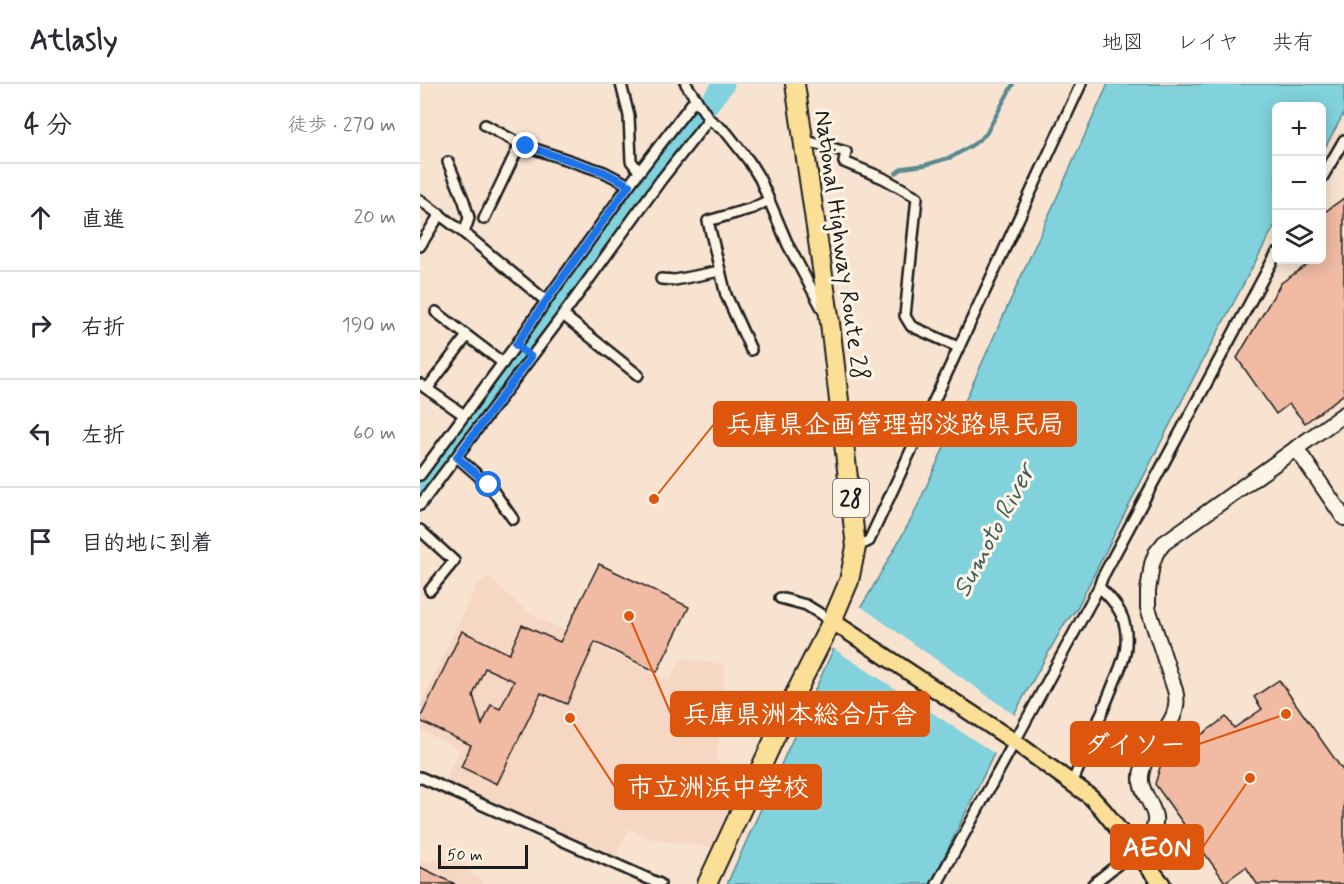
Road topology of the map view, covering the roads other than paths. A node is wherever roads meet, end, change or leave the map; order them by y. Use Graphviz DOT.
graph roads {
  1 [pos="621,84"];
  2 [pos="686,84"];
  3 [pos="795,84"];
  4 [pos="1081,84"];
  5 [pos="696,98"];
  6 [pos="710,119"];
  7 [pos="485,125"];
  8 [pos="803,140"];
  9 [pos="1344,140"];
  10 [pos="520,144"];
  11 [pos="448,162"];
  12 [pos="639,171"];
  13 [pos="1326,171"];
  14 [pos="629,185"];
  15 [pos="420,200"];
  16 [pos="769,200"];
  17 [pos="440,214"];
  18 [pos="484,219"];
  19 [pos="464,233"];
  20 [pos="420,246"];
  21 [pos="1272,261"];
  22 [pos="720,271"];
  23 [pos="661,279"];
  24 [pos="546,301"];
  25 [pos="436,312"];
  26 [pos="563,315"];
  27 [pos="830,323"];
  28 [pos="467,336"];
  29 [pos="516,345"];
  30 [pos="958,347"];
  31 [pos="751,350"];
  32 [pos="531,357"];
  33 [pos="503,363"];
  34 [pos="638,375"];
  35 [pos="424,387"];
  36 [pos="1344,414"];
  37 [pos="464,415"];
  38 [pos="1296,448"];
  39 [pos="457,457"];
  40 [pos="420,475"];
  41 [pos="420,505"];
  42 [pos="1344,518"];
  43 [pos="513,519"];
  44 [pos="420,530"];
  45 [pos="856,547"];
  46 [pos="1099,587"];
  47 [pos="430,590"];
  48 [pos="780,598"];
  49 [pos="837,624"];
  50 [pos="1015,742"];
  51 [pos="420,777"];
  52 [pos="1072,783"];
  53 [pos="1136,850"];
  54 [pos="660,884"];
  55 [pos="707,884"];
  56 [pos="938,884"];
  57 [pos="1093,884"];
  58 [pos="1162,884"];
  1 -- 12 [label="street"];
  2 -- 5 [label="street"];
  3 -- 8 [label="highway, National Highway Route 28 / 28"];
  4 -- 30 [label="street"];
  5 -- 6 [label="street"];
  5 -- 12 [label="street"];
  6 -- 16 [label="street"];
  6 -- 26 [label="street"];
  7 -- 10 [label="street"];
  8 -- 27 [label="highway, National Highway Route 28 / 28"];
  8 -- 30 [label="street"];
  9 -- 13 [label="street"];
  10 -- 14 [label="street"];
  10 -- 18 [label="street"];
  11 -- 19 [label="street"];
  12 -- 14 [label="street"];
  14 -- 24 [label="street"];
  15 -- 17 [label="street"];
  16 -- 22 [label="street"];
  16 -- 27 [label="street"];
  17 -- 19 [label="street"];
  17 -- 20 [label="street"];
  19 -- 24 [label="street"];
  21 -- 46 [label="street"];
  22 -- 23 [label="street"];
  22 -- 31 [label="street"];
  24 -- 29 [label="street"];
  25 -- 28 [label="street"];
  26 -- 32 [label="street"];
  26 -- 34 [label="street"];
  27 -- 45 [label="highway, National Highway Route 28 / 28"];
  28 -- 33 [label="street"];
  28 -- 35 [label="street"];
  29 -- 32 [label="street"];
  29 -- 33 [label="street"];
  30 -- 45 [label="street"];
  32 -- 39 [label="street"];
  33 -- 37 [label="street"];
  35 -- 37 [label="street"];
  36 -- 38 [label="street"];
  37 -- 40 [label="street"];
  38 -- 42 [label="street"];
  38 -- 53 [label="street"];
  39 -- 41 [label="street"];
  39 -- 43 [label="street"];
  44 -- 47 [label="street"];
  45 -- 49 [label="highway, National Highway Route 28 / 28"];
  46 -- 50 [label="street"];
  46 -- 52 [label="street"];
  48 -- 49 [label="street"];
  49 -- 50 [label="main road"];
  49 -- 55 [label="highway, National Highway Route 28 / 28"];
  50 -- 52 [label="main road"];
  50 -- 56 [label="street"];
  51 -- 54 [label="street"];
  52 -- 53 [label="main road"];
  53 -- 57 [label="street"];
  53 -- 58 [label="main road"];
}
